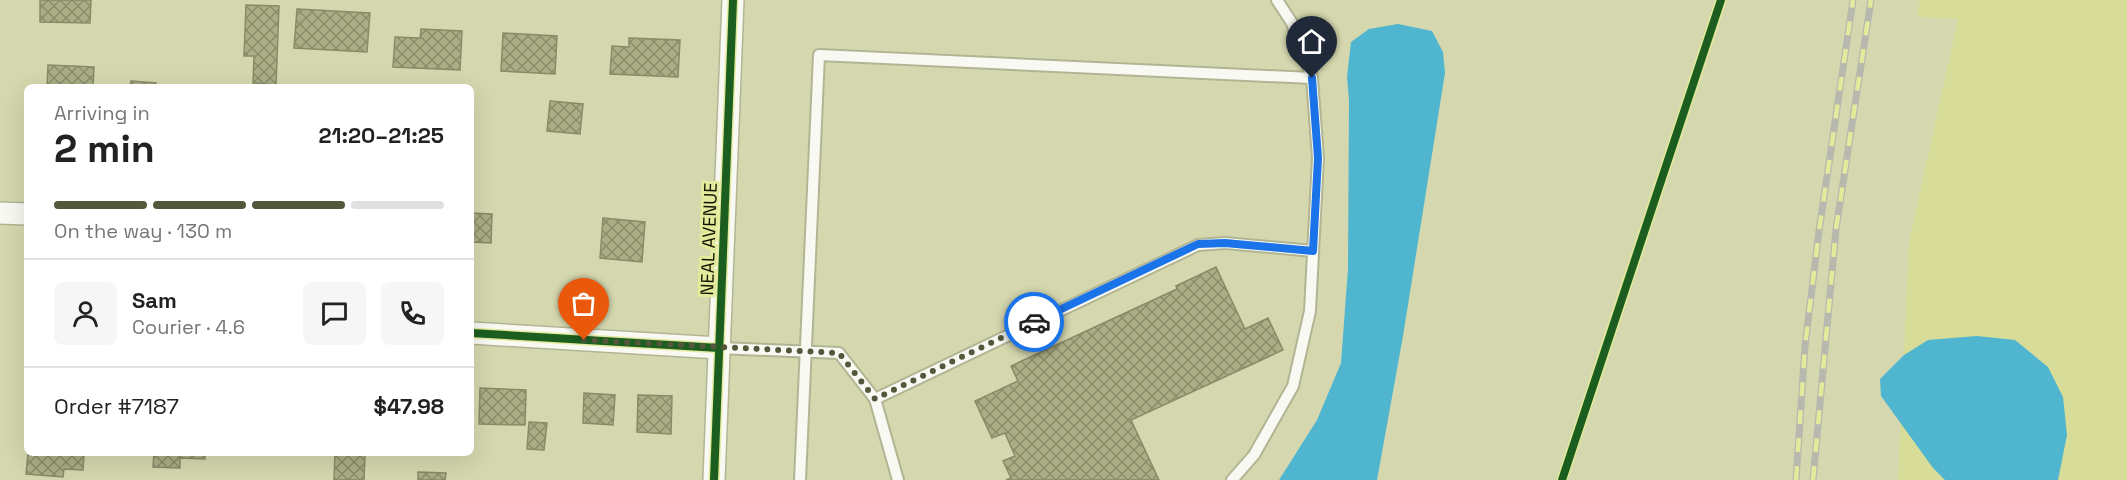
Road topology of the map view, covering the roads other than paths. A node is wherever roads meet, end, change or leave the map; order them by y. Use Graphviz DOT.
graph roads {
  1 [pos="733,0"];
  2 [pos="1277,0"];
  3 [pos="1312,78"];
  4 [pos="0,213"];
  5 [pos="24,214"];
  6 [pos="1313,251"];
  7 [pos="474,333"];
  8 [pos="719,348"];
  9 [pos="805,351"];
  10 [pos="875,399"];
  11 [pos="714,480"];
  12 [pos="800,480"];
  13 [pos="898,480"];
  14 [pos="1232,480"];
  1 -- 8 [label="street, NEAL AVENUE"];
  2 -- 3 [label="lane"];
  3 -- 6 [label="lane"];
  3 -- 9 [label="lane"];
  4 -- 5 [label="street"];
  6 -- 10 [label="lane"];
  6 -- 14 [label="lane"];
  7 -- 8 [label="street"];
  8 -- 9 [label="lane"];
  8 -- 11 [label="street, NEAL AVENUE"];
  9 -- 10 [label="lane"];
  9 -- 12 [label="lane"];
  10 -- 13 [label="lane"];
}
